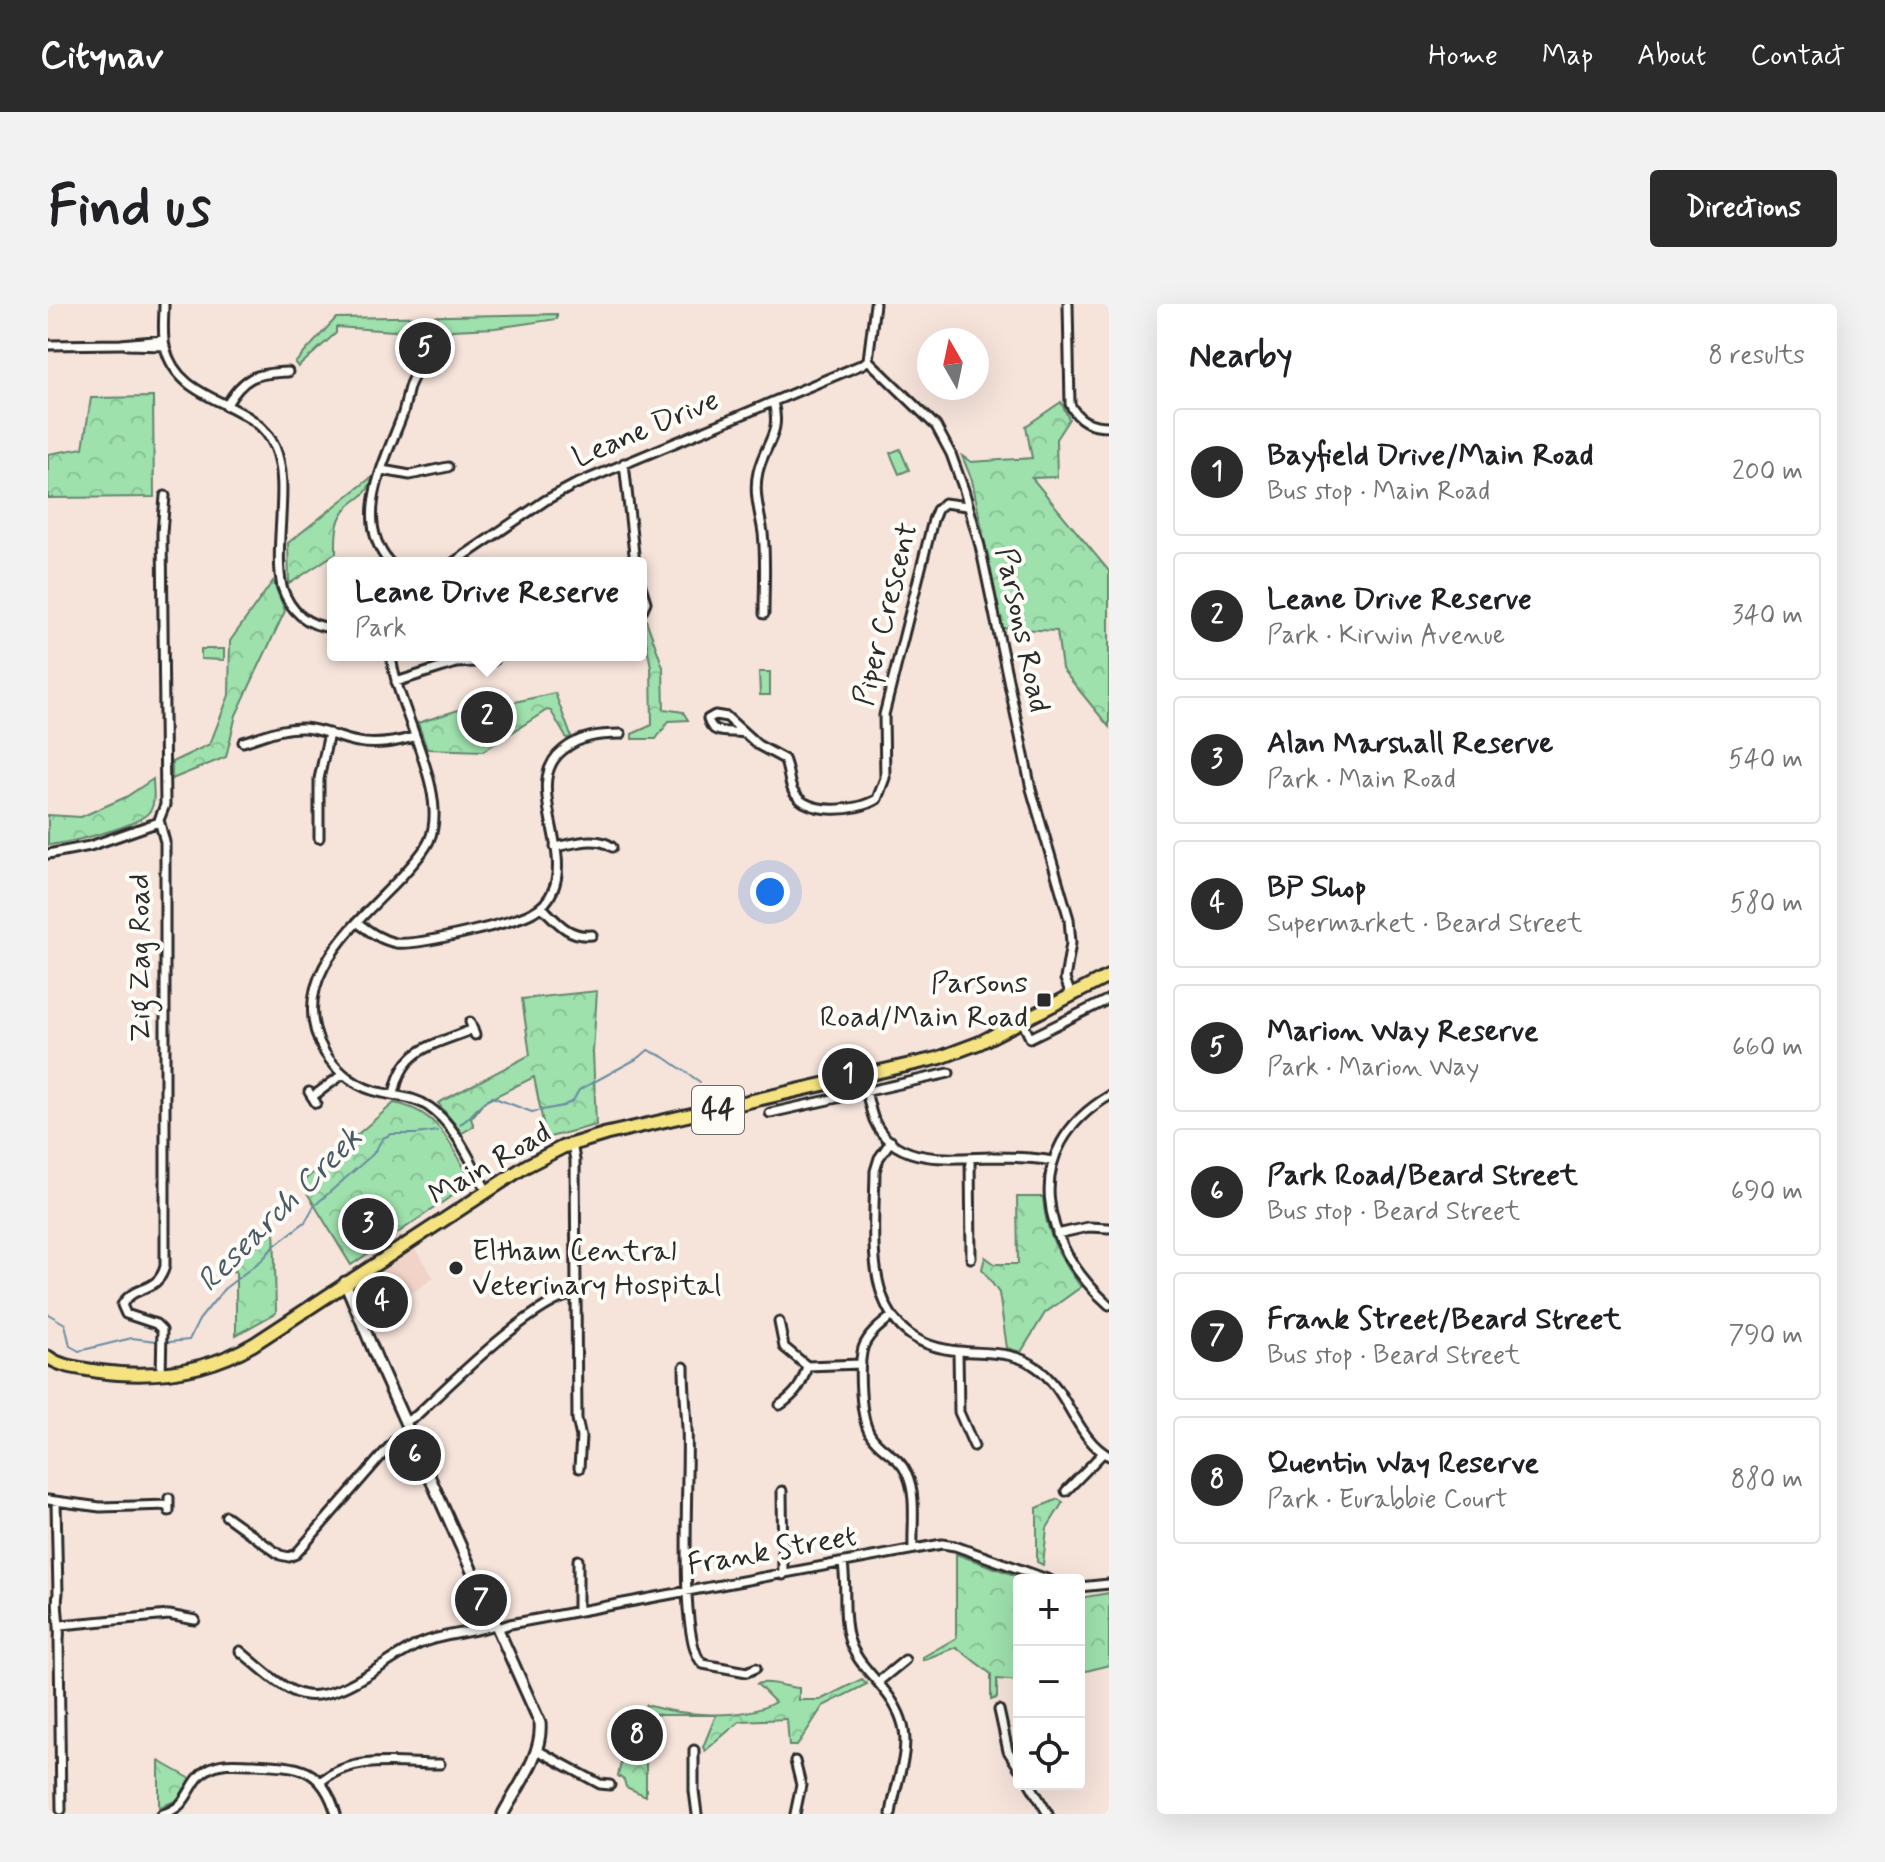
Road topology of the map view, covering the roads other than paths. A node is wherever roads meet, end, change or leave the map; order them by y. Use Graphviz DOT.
graph roads {
  1 [pos="164,304"];
  2 [pos="875,304"];
  3 [pos="1068,304"];
  4 [pos="165,343"];
  5 [pos="48,345"];
  6 [pos="868,360"];
  7 [pos="419,370"];
  8 [pos="288,372"];
  9 [pos="773,402"];
  10 [pos="226,406"];
  11 [pos="1109,426"];
  12 [pos="624,463"];
  13 [pos="448,467"];
  14 [pos="382,470"];
  15 [pos="165,496"];
  16 [pos="967,506"];
  17 [pos="386,557"];
  18 [pos="462,557"];
  19 [pos="635,557"];
  20 [pos="764,614"];
  21 [pos="327,627"];
  22 [pos="392,661"];
  23 [pos="493,661"];
  24 [pos="396,682"];
  25 [pos="329,733"];
  26 [pos="743,733"];
  27 [pos="621,734"];
  28 [pos="414,737"];
  29 [pos="243,742"];
  30 [pos="159,822"];
  31 [pos="319,838"];
  32 [pos="555,847"];
  33 [pos="612,847"];
  34 [pos="48,854"];
  35 [pos="542,907"];
  36 [pos="358,923"];
  37 [pos="592,935"];
  38 [pos="1109,976"];
  39 [pos="1071,995"];
  40 [pos="1109,999"];
  41 [pos="1022,1021"];
  42 [pos="473,1028"];
  43 [pos="1030,1038"];
  44 [pos="1021,1041"];
  45 [pos="949,1073"];
  46 [pos="343,1074"];
  47 [pos="863,1077"];
  48 [pos="866,1091"];
  49 [pos="394,1095"];
  50 [pos="1109,1096"];
  51 [pos="312,1098"];
  52 [pos="770,1113"];
  53 [pos="891,1141"];
  54 [pos="572,1144"];
  55 [pos="970,1158"];
  56 [pos="1052,1161"];
  57 [pos="487,1191"];
  58 [pos="1109,1228"];
  59 [pos="1057,1234"];
  60 [pos="971,1258"];
  61 [pos="345,1282"];
  62 [pos="576,1294"];
  63 [pos="1109,1305"];
  64 [pos="892,1316"];
  65 [pos="779,1322"];
  66 [pos="958,1351"];
  67 [pos="50,1361"];
  68 [pos="861,1364"];
  69 [pos="807,1366"];
  70 [pos="684,1367"];
  71 [pos="161,1374"];
  72 [pos="780,1405"];
  73 [pos="405,1422"];
  74 [pos="409,1432"];
  75 [pos="974,1446"];
  76 [pos="1106,1454"];
  77 [pos="579,1468"];
  78 [pos="782,1491"];
  79 [pos="1066,1491"];
  80 [pos="52,1501"];
  81 [pos="169,1505"];
  82 [pos="226,1516"];
  83 [pos="913,1548"];
  84 [pos="578,1560"];
  85 [pos="843,1564"];
  86 [pos="1033,1574"];
  87 [pos="783,1575"];
  88 [pos="1109,1584"];
  89 [pos="1085,1586"];
  90 [pos="688,1590"];
  91 [pos="52,1605"];
  92 [pos="578,1611"];
  93 [pos="194,1621"];
  94 [pos="61,1625"];
  95 [pos="498,1626"];
  96 [pos="240,1651"];
  97 [pos="905,1660"];
  98 [pos="756,1668"];
  99 [pos="878,1682"];
  100 [pos="999,1710"];
  101 [pos="537,1750"];
  102 [pos="694,1750"];
  103 [pos="1013,1759"];
  104 [pos="795,1761"];
  105 [pos="440,1764"];
  106 [pos="320,1782"];
  107 [pos="610,1785"];
  108 [pos="1034,1790"];
  109 [pos="60,1813"];
  110 [pos="162,1814"];
  111 [pos="336,1814"];
  112 [pos="503,1814"];
  113 [pos="697,1814"];
  114 [pos="795,1814"];
  115 [pos="891,1814"];
  116 [pos="1048,1814"];
  1 -- 4 [label="street"];
  2 -- 6 [label="street"];
  3 -- 11 [label="street"];
  4 -- 5 [label="street"];
  4 -- 10 [label="street"];
  6 -- 9 [label="street, Leane Drive"];
  6 -- 16 [label="street, Parsons Road"];
  7 -- 14 [label="street"];
  8 -- 10 [label="street"];
  9 -- 12 [label="street, Leane Drive"];
  9 -- 20 [label="street"];
  10 -- 21 [label="street"];
  12 -- 18 [label="street, Leane Drive"];
  12 -- 19 [label="street"];
  13 -- 14 [label="street"];
  14 -- 17 [label="street"];
  15 -- 30 [label="street, Zig Zag Road"];
  16 -- 26 [label="street, Piper Crescent"];
  16 -- 39 [label="street, Parsons Road"];
  22 -- 24 [label="street"];
  23 -- 24 [label="street"];
  24 -- 28 [label="street"];
  25 -- 28 [label="street"];
  25 -- 29 [label="street"];
  25 -- 31 [label="street"];
  27 -- 32 [label="street"];
  28 -- 36 [label="street"];
  30 -- 34 [label="street"];
  30 -- 71 [label="street, Zig Zag Road"];
  32 -- 33 [label="street"];
  32 -- 35 [label="street"];
  35 -- 36 [label="street"];
  35 -- 37 [label="street"];
  36 -- 46 [label="street"];
  38 -- 39 [label="main road, Main Road / 44"];
  39 -- 41 [label="main road, Main Road / 44"];
  40 -- 43 [label="street"];
  41 -- 43 [label="street"];
  41 -- 47 [label="main road, Main Road / 44"];
  42 -- 49 [label="street"];
  43 -- 44 [label="street"];
  45 -- 48 [label="street"];
  46 -- 49 [label="street"];
  46 -- 51 [label="street"];
  47 -- 48 [label="street"];
  47 -- 54 [label="main road, Main Road / 44"];
  48 -- 52 [label="street"];
  48 -- 53 [label="street"];
  49 -- 57 [label="street"];
  50 -- 56 [label="street"];
  53 -- 55 [label="street"];
  53 -- 64 [label="street"];
  54 -- 57 [label="main road, Main Road / 44"];
  54 -- 62 [label="street"];
  55 -- 56 [label="street"];
  55 -- 60 [label="street"];
  56 -- 59 [label="street"];
  57 -- 61 [label="main road, Main Road / 44"];
  58 -- 59 [label="street"];
  59 -- 63 [label="street"];
  61 -- 71 [label="main road, Main Road / 44"];
  61 -- 73 [label="street"];
  62 -- 73 [label="street"];
  62 -- 77 [label="street"];
  64 -- 66 [label="street"];
  64 -- 68 [label="street"];
  65 -- 69 [label="street"];
  66 -- 75 [label="street"];
  66 -- 76 [label="street"];
  67 -- 71 [label="main road, Main Road / 44"];
  68 -- 69 [label="street"];
  68 -- 83 [label="street"];
  69 -- 72 [label="street"];
  70 -- 90 [label="street"];
  73 -- 74 [label="street"];
  74 -- 82 [label="street"];
  74 -- 95 [label="street"];
  76 -- 79 [label="street"];
  78 -- 87 [label="street"];
  80 -- 81 [label="street"];
  80 -- 91 [label="street"];
  83 -- 85 [label="street, Frank Street"];
  83 -- 86 [label="street, Frank Street"];
  84 -- 92 [label="street"];
  85 -- 87 [label="street, Frank Street"];
  85 -- 99 [label="street"];
  87 -- 90 [label="street, Frank Street"];
  88 -- 89 [label="street"];
  90 -- 92 [label="street, Frank Street"];
  90 -- 98 [label="street"];
  91 -- 94 [label="street"];
  92 -- 95 [label="street, Frank Street"];
  93 -- 94 [label="street"];
  94 -- 109 [label="street"];
  95 -- 96 [label="street, Frank Street"];
  95 -- 101 [label="street"];
  97 -- 99 [label="street"];
  99 -- 115 [label="street"];
  100 -- 103 [label="street"];
  101 -- 107 [label="street"];
  101 -- 112 [label="street"];
  102 -- 113 [label="street"];
  104 -- 114 [label="street"];
  105 -- 106 [label="street"];
  106 -- 110 [label="street"];
  106 -- 111 [label="street"];
  108 -- 116 [label="street"];
}
